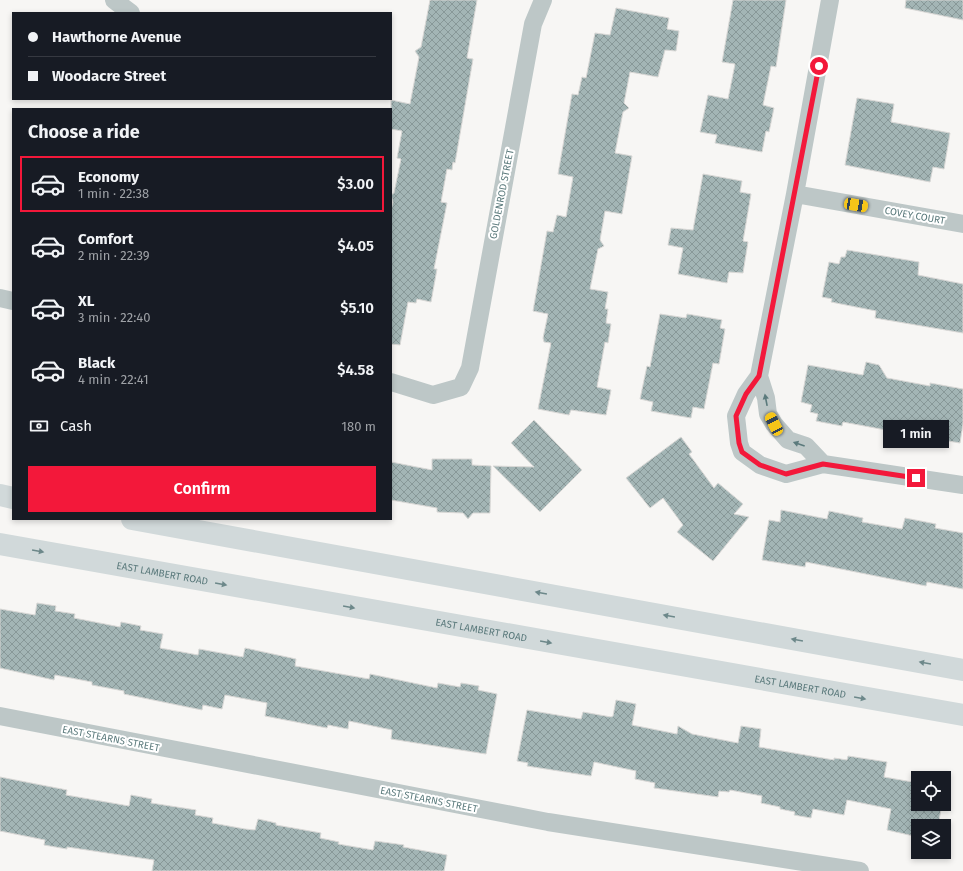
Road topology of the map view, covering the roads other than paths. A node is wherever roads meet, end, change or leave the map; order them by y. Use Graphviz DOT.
graph roads {
  1 [pos="114,0"];
  2 [pos="543,0"];
  3 [pos="830,0"];
  4 [pos="130,12"];
  5 [pos="795,194"];
  6 [pos="963,224"];
  7 [pos="0,298"];
  8 [pos="12,301"];
  9 [pos="759,376"];
  10 [pos="392,382"];
  11 [pos="823,464"];
  12 [pos="963,485"];
  13 [pos="0,495"];
  14 [pos="12,498"];
  15 [pos="138,520"];
  16 [pos="0,544"];
  17 [pos="963,670"];
  18 [pos="963,715"];
  19 [pos="0,716"];
  20 [pos="860,871"];
  1 -- 4 [label="street"];
  2 -- 10 [label="street, GOLDENROD STREET"];
  3 -- 5 [label="street"];
  5 -- 6 [label="street, COVEY COURT"];
  5 -- 9 [label="street"];
  7 -- 8 [label="street"];
  11 -- 9 [label="street, one-way"];
  9 -- 11 [label="street"];
  11 -- 12 [label="street"];
  13 -- 14 [label="main road"];
  17 -- 15 [label="main road, one-way"];
  16 -- 18 [label="main road, EAST LAMBERT ROAD, one-way"];
  19 -- 20 [label="street, EAST STEARNS STREET"];
}
